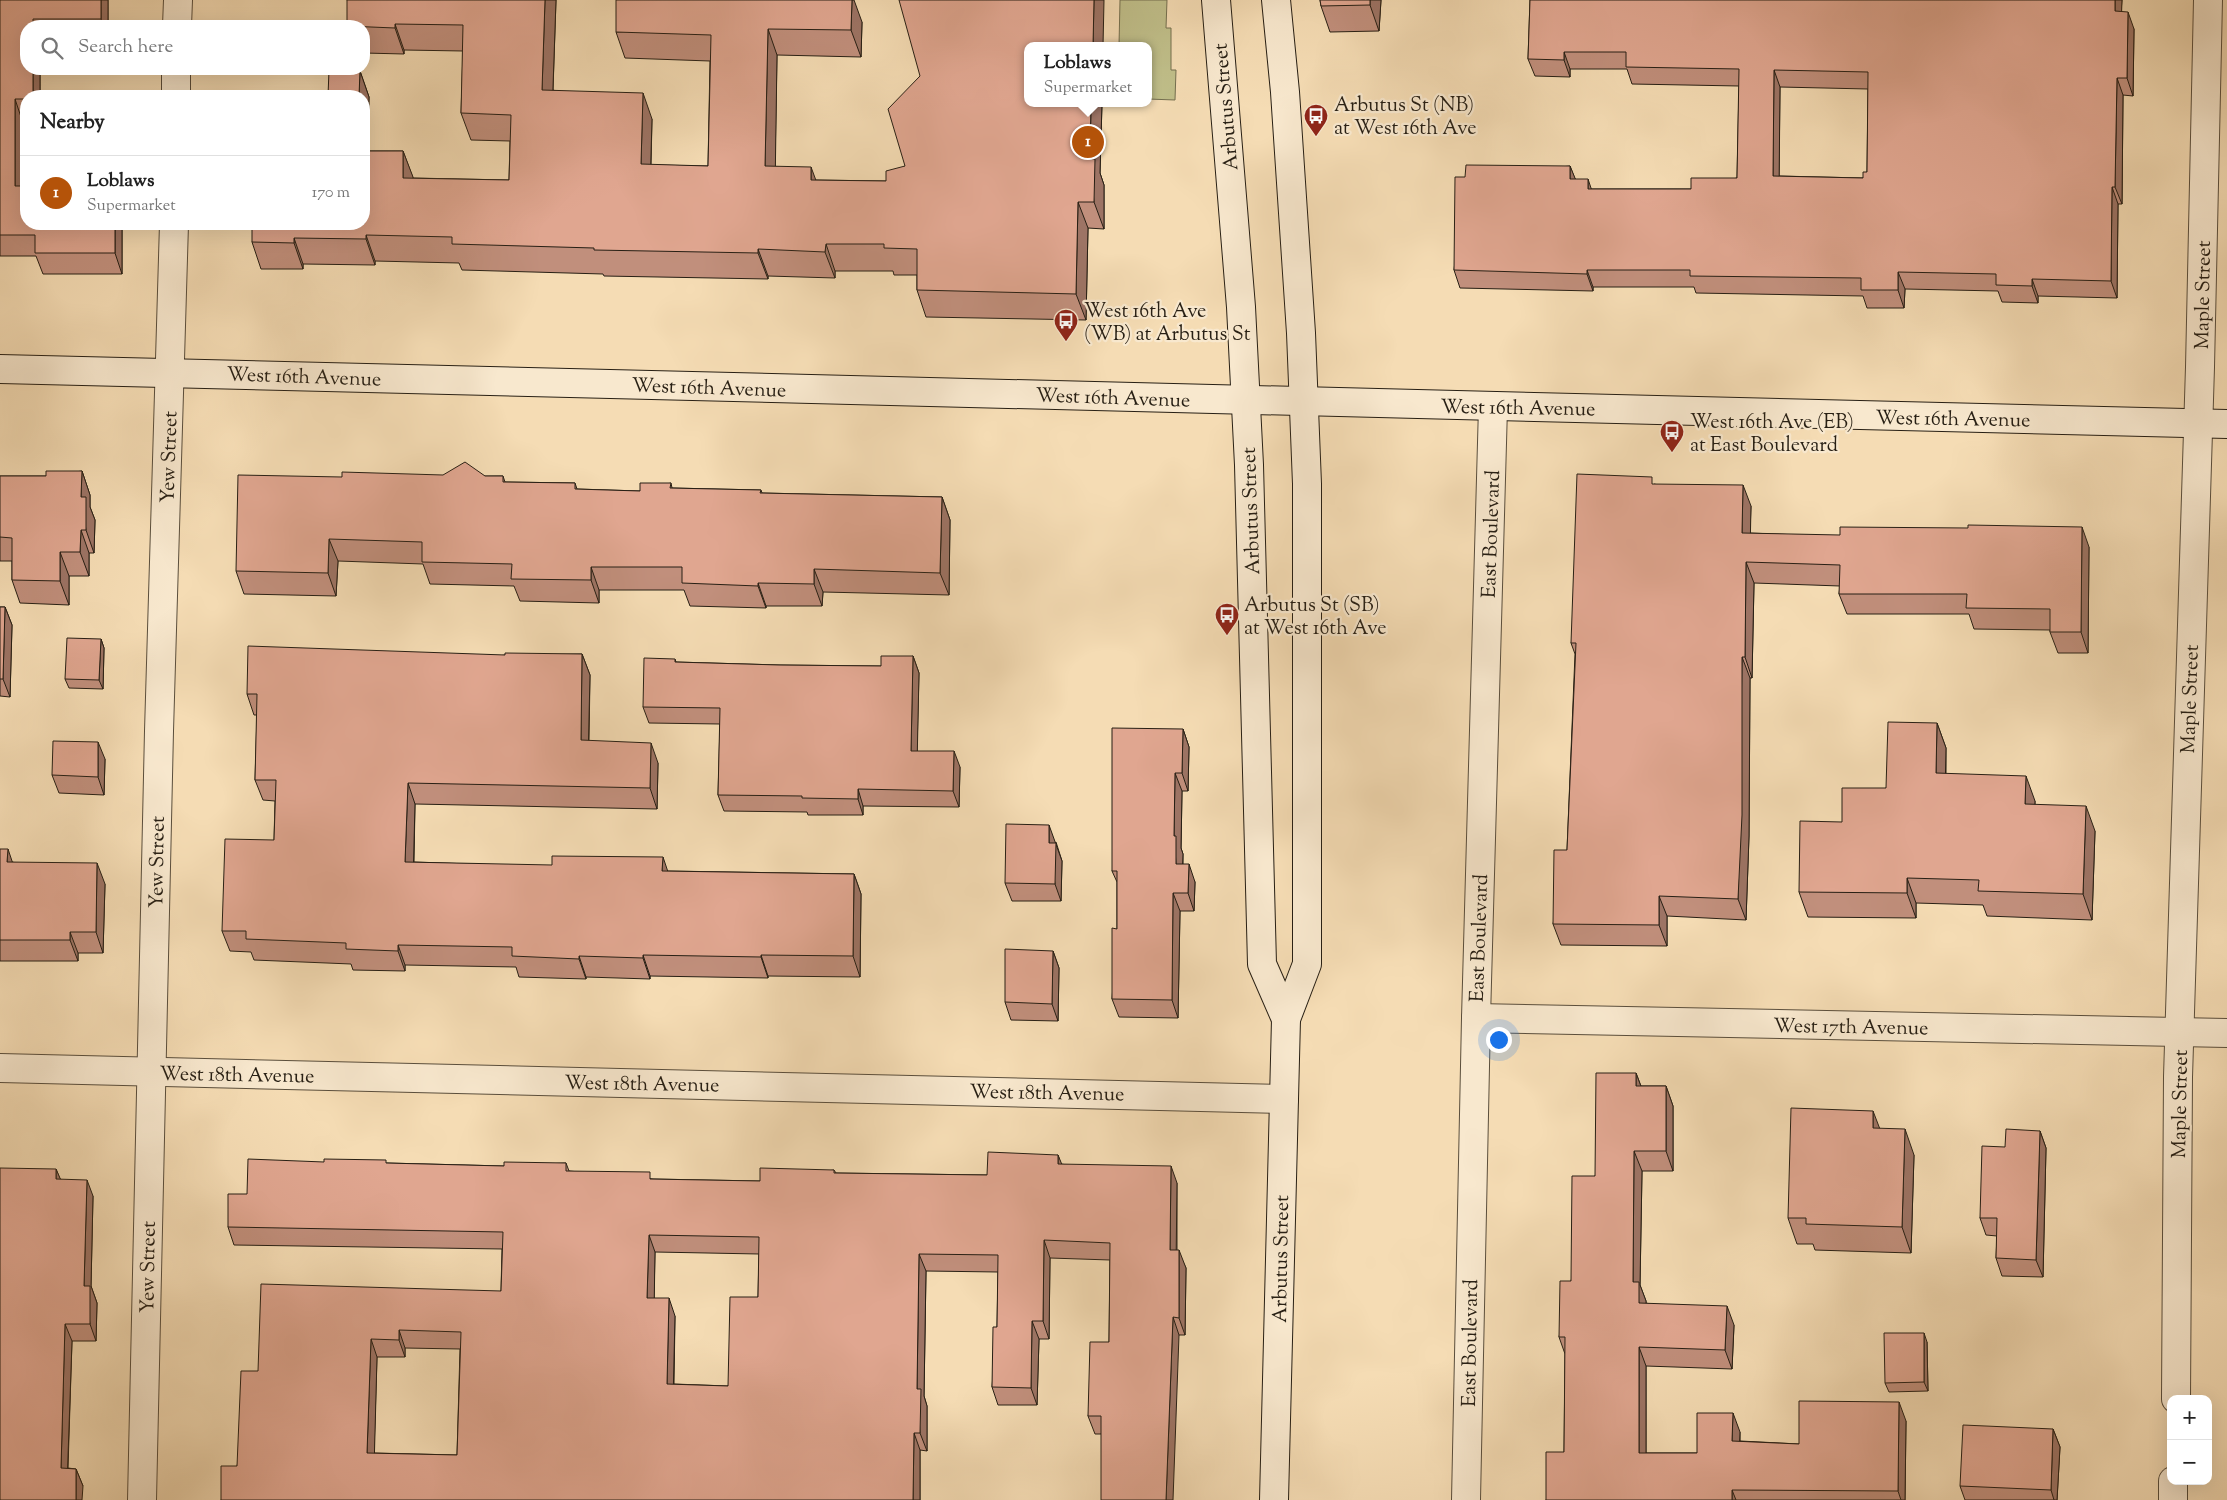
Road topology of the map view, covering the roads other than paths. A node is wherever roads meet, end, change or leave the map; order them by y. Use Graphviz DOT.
graph roads {
  1 [pos="178,0"];
  2 [pos="1216,0"];
  3 [pos="1276,0"];
  4 [pos="2208,0"];
  5 [pos="177,20"];
  6 [pos="176,75"];
  7 [pos="176,90"];
  8 [pos="174,230"];
  9 [pos="0,370"];
  10 [pos="171,373"];
  11 [pos="1246,400"];
  12 [pos="1304,402"];
  13 [pos="1493,407"];
  14 [pos="2198,424"];
  15 [pos="2227,424"];
  16 [pos="1476,1018"];
  17 [pos="1286,1019"];
  18 [pos="2180,1032"];
  19 [pos="2227,1033"];
  20 [pos="0,1068"];
  21 [pos="151,1072"];
  22 [pos="1284,1098"];
  23 [pos="2176,1395"];
  24 [pos="2173,1485"];
  25 [pos="142,1500"];
  26 [pos="1274,1500"];
  27 [pos="1466,1500"];
  28 [pos="2173,1500"];
  1 -- 5 [label="street"];
  2 -- 11 [label="street, Arbutus Street"];
  3 -- 12 [label="street, Arbutus Street"];
  4 -- 14 [label="street, Maple Street"];
  6 -- 7 [label="street"];
  8 -- 10 [label="street, Yew Street"];
  9 -- 10 [label="street, West 16th Avenue"];
  10 -- 11 [label="street, West 16th Avenue"];
  10 -- 21 [label="street, Yew Street"];
  11 -- 12 [label="street, West 16th Avenue"];
  11 -- 17 [label="street, Arbutus Street"];
  12 -- 13 [label="street, West 16th Avenue"];
  12 -- 17 [label="street, Arbutus Street"];
  13 -- 14 [label="street, West 16th Avenue"];
  13 -- 16 [label="street, East Boulevard"];
  14 -- 15 [label="street, West 16th Avenue"];
  14 -- 18 [label="street, Maple Street"];
  16 -- 18 [label="street, West 17th Avenue"];
  16 -- 27 [label="street, East Boulevard"];
  17 -- 22 [label="street, Arbutus Street"];
  18 -- 19 [label="street, West 17th Avenue"];
  18 -- 23 [label="street, Maple Street"];
  20 -- 21 [label="street, West 18th Avenue"];
  21 -- 22 [label="street, West 18th Avenue"];
  21 -- 25 [label="street, Yew Street"];
  22 -- 26 [label="street, Arbutus Street"];
  24 -- 28 [label="street"];
}
